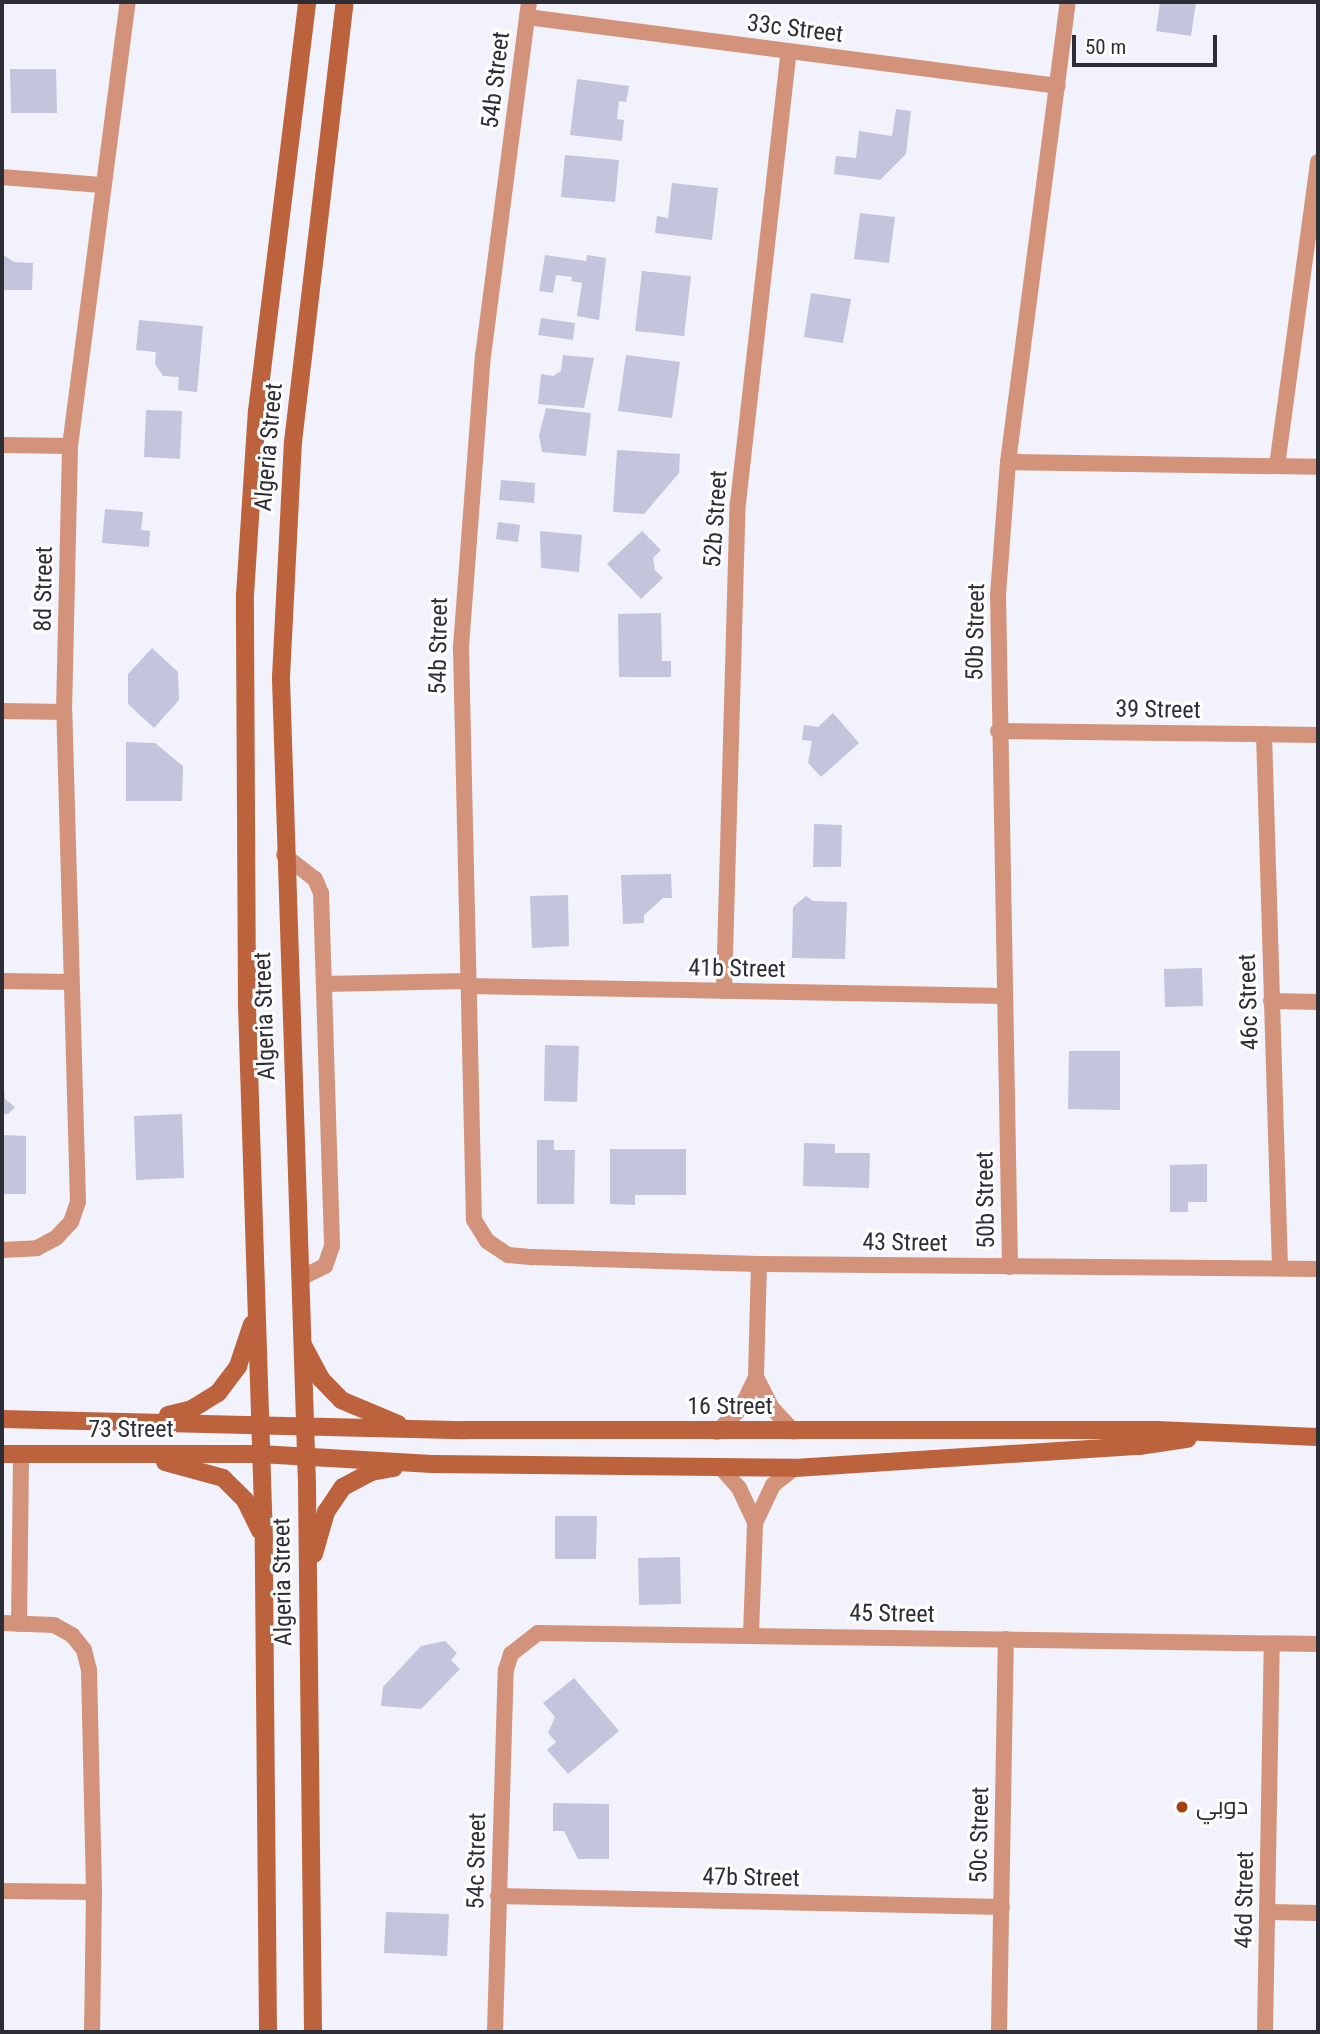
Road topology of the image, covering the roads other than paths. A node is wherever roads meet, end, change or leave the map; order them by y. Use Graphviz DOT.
graph roads {
  1 [pos="128,2"];
  2 [pos="307,2"];
  3 [pos="345,2"];
  4 [pos="1068,2"];
  5 [pos="528,10"];
  6 [pos="789,51"];
  7 [pos="1058,86"];
  8 [pos="1318,162"];
  9 [pos="2,177"];
  10 [pos="101,185"];
  11 [pos="1316,199"];
  12 [pos="2,445"];
  13 [pos="70,446"];
  14 [pos="1008,462"];
  15 [pos="1277,466"];
  16 [pos="1318,467"];
  17 [pos="2,711"];
  18 [pos="64,712"];
  19 [pos="998,731"];
  20 [pos="1264,734"];
  21 [pos="1318,735"];
  22 [pos="285,855"];
  23 [pos="2,981"];
  24 [pos="70,982"];
  25 [pos="324,984"];
  26 [pos="468,984"];
  27 [pos="724,991"];
  28 [pos="1004,996"];
  29 [pos="1271,1002"];
  30 [pos="1318,1002"];
  31 [pos="2,1250"];
  32 [pos="533,1257"];
  33 [pos="760,1264"];
  34 [pos="1010,1267"];
  35 [pos="1280,1268"];
  36 [pos="1318,1269"];
  37 [pos="300,1278"];
  38 [pos="256,1311"];
  39 [pos="299,1338"];
  40 [pos="756,1377"];
  41 [pos="2,1419"];
  42 [pos="142,1421"];
  43 [pos="258,1423"];
  44 [pos="305,1426"];
  45 [pos="414,1429"];
  46 [pos="717,1432"];
  47 [pos="794,1432"];
  48 [pos="1201,1436"];
  49 [pos="1318,1437"];
  50 [pos="2,1454"];
  51 [pos="22,1454"];
  52 [pos="127,1454"];
  53 [pos="260,1454"];
  54 [pos="306,1455"];
  55 [pos="432,1464"];
  56 [pos="795,1468"];
  57 [pos="722,1469"];
  58 [pos="755,1523"];
  59 [pos="264,1540"];
  60 [pos="307,1577"];
  61 [pos="2,1623"];
  62 [pos="19,1624"];
  63 [pos="751,1634"];
  64 [pos="1006,1639"];
  65 [pos="1272,1644"];
  66 [pos="1318,1644"];
  67 [pos="504,1691"];
  68 [pos="2,1891"];
  69 [pos="94,1892"];
  70 [pos="498,1896"];
  71 [pos="1002,1907"];
  72 [pos="1267,1912"];
  73 [pos="1318,1913"];
  74 [pos="92,2032"];
  75 [pos="268,2032"];
  76 [pos="313,2032"];
  77 [pos="495,2032"];
  78 [pos="999,2032"];
  79 [pos="1265,2032"];
  1 -- 10 [label="street, 8d Street"];
  2 -- 38 [label="main road, Algeria Street"];
  3 -- 22 [label="main road, Algeria Street"];
  4 -- 7 [label="street, 50b Street"];
  5 -- 6 [label="street, 33c Street"];
  5 -- 26 [label="street, 54b Street"];
  6 -- 7 [label="street, 33c Street"];
  6 -- 27 [label="street, 52b Street"];
  7 -- 14 [label="street, 50b Street"];
  8 -- 11 [label="street"];
  9 -- 10 [label="street"];
  10 -- 13 [label="street, 8d Street"];
  11 -- 15 [label="street"];
  12 -- 13 [label="street"];
  13 -- 18 [label="street, 8d Street"];
  14 -- 15 [label="street"];
  14 -- 19 [label="street, 50b Street"];
  15 -- 16 [label="street"];
  17 -- 18 [label="street"];
  18 -- 24 [label="street, 8d Street"];
  19 -- 20 [label="street, 39 Street"];
  19 -- 28 [label="street, 50b Street"];
  20 -- 21 [label="street, 39 Street"];
  20 -- 29 [label="street, 46c Street"];
  22 -- 25 [label="street"];
  22 -- 37 [label="main road, Algeria Street"];
  23 -- 24 [label="street"];
  24 -- 31 [label="street, 8d Street"];
  25 -- 26 [label="street, 41b Street"];
  25 -- 37 [label="street"];
  26 -- 27 [label="street, 41b Street"];
  26 -- 32 [label="street, 54b Street"];
  27 -- 28 [label="street, 41b Street"];
  28 -- 34 [label="street, 50b Street"];
  29 -- 30 [label="street"];
  29 -- 35 [label="street, 46c Street"];
  32 -- 33 [label="street, 43 Street"];
  33 -- 34 [label="street, 43 Street"];
  33 -- 40 [label="street"];
  34 -- 35 [label="street, 43 Street"];
  35 -- 36 [label="street, 43 Street"];
  37 -- 39 [label="main road, Algeria Street"];
  38 -- 42 [label="main road"];
  38 -- 43 [label="main road, Algeria Street"];
  39 -- 44 [label="main road, Algeria Street"];
  39 -- 45 [label="main road"];
  40 -- 46 [label="street"];
  40 -- 47 [label="street"];
  41 -- 42 [label="main road, 73 Street"];
  42 -- 43 [label="main road, 73 Street"];
  43 -- 44 [label="main road, 16 Street"];
  43 -- 53 [label="main road, Algeria Street"];
  44 -- 45 [label="main road, 16 Street"];
  44 -- 54 [label="main road, Algeria Street"];
  45 -- 46 [label="main road, 16 Street"];
  46 -- 47 [label="main road, 16 Street"];
  47 -- 48 [label="main road, 16 Street"];
  48 -- 49 [label="main road, 16 Street"];
  48 -- 56 [label="main road, 16 Street"];
  50 -- 51 [label="main road, 73 Street"];
  51 -- 52 [label="main road, 73 Street"];
  51 -- 62 [label="street"];
  52 -- 53 [label="main road, 73 Street"];
  52 -- 59 [label="main road"];
  53 -- 54 [label="main road, 16 Street"];
  53 -- 59 [label="main road, Algeria Street"];
  54 -- 55 [label="main road, 16 Street"];
  54 -- 60 [label="main road, Algeria Street"];
  55 -- 57 [label="main road, 16 Street"];
  55 -- 60 [label="main road"];
  56 -- 57 [label="main road, 16 Street"];
  56 -- 58 [label="street"];
  57 -- 58 [label="street"];
  58 -- 63 [label="street"];
  59 -- 75 [label="main road, Algeria Street"];
  60 -- 76 [label="main road, Algeria Street"];
  61 -- 62 [label="street"];
  62 -- 69 [label="street"];
  63 -- 64 [label="street, 45 Street"];
  63 -- 67 [label="street, 45 Street"];
  64 -- 65 [label="street, 45 Street"];
  64 -- 71 [label="street, 50c Street"];
  65 -- 66 [label="street, 45 Street"];
  65 -- 72 [label="street, 46d Street"];
  67 -- 70 [label="street, 54c Street"];
  68 -- 69 [label="street"];
  69 -- 74 [label="street"];
  70 -- 71 [label="street, 47b Street"];
  70 -- 77 [label="street, 54c Street"];
  71 -- 78 [label="street, 50c Street"];
  72 -- 73 [label="street"];
  72 -- 79 [label="street, 46d Street"];
}
